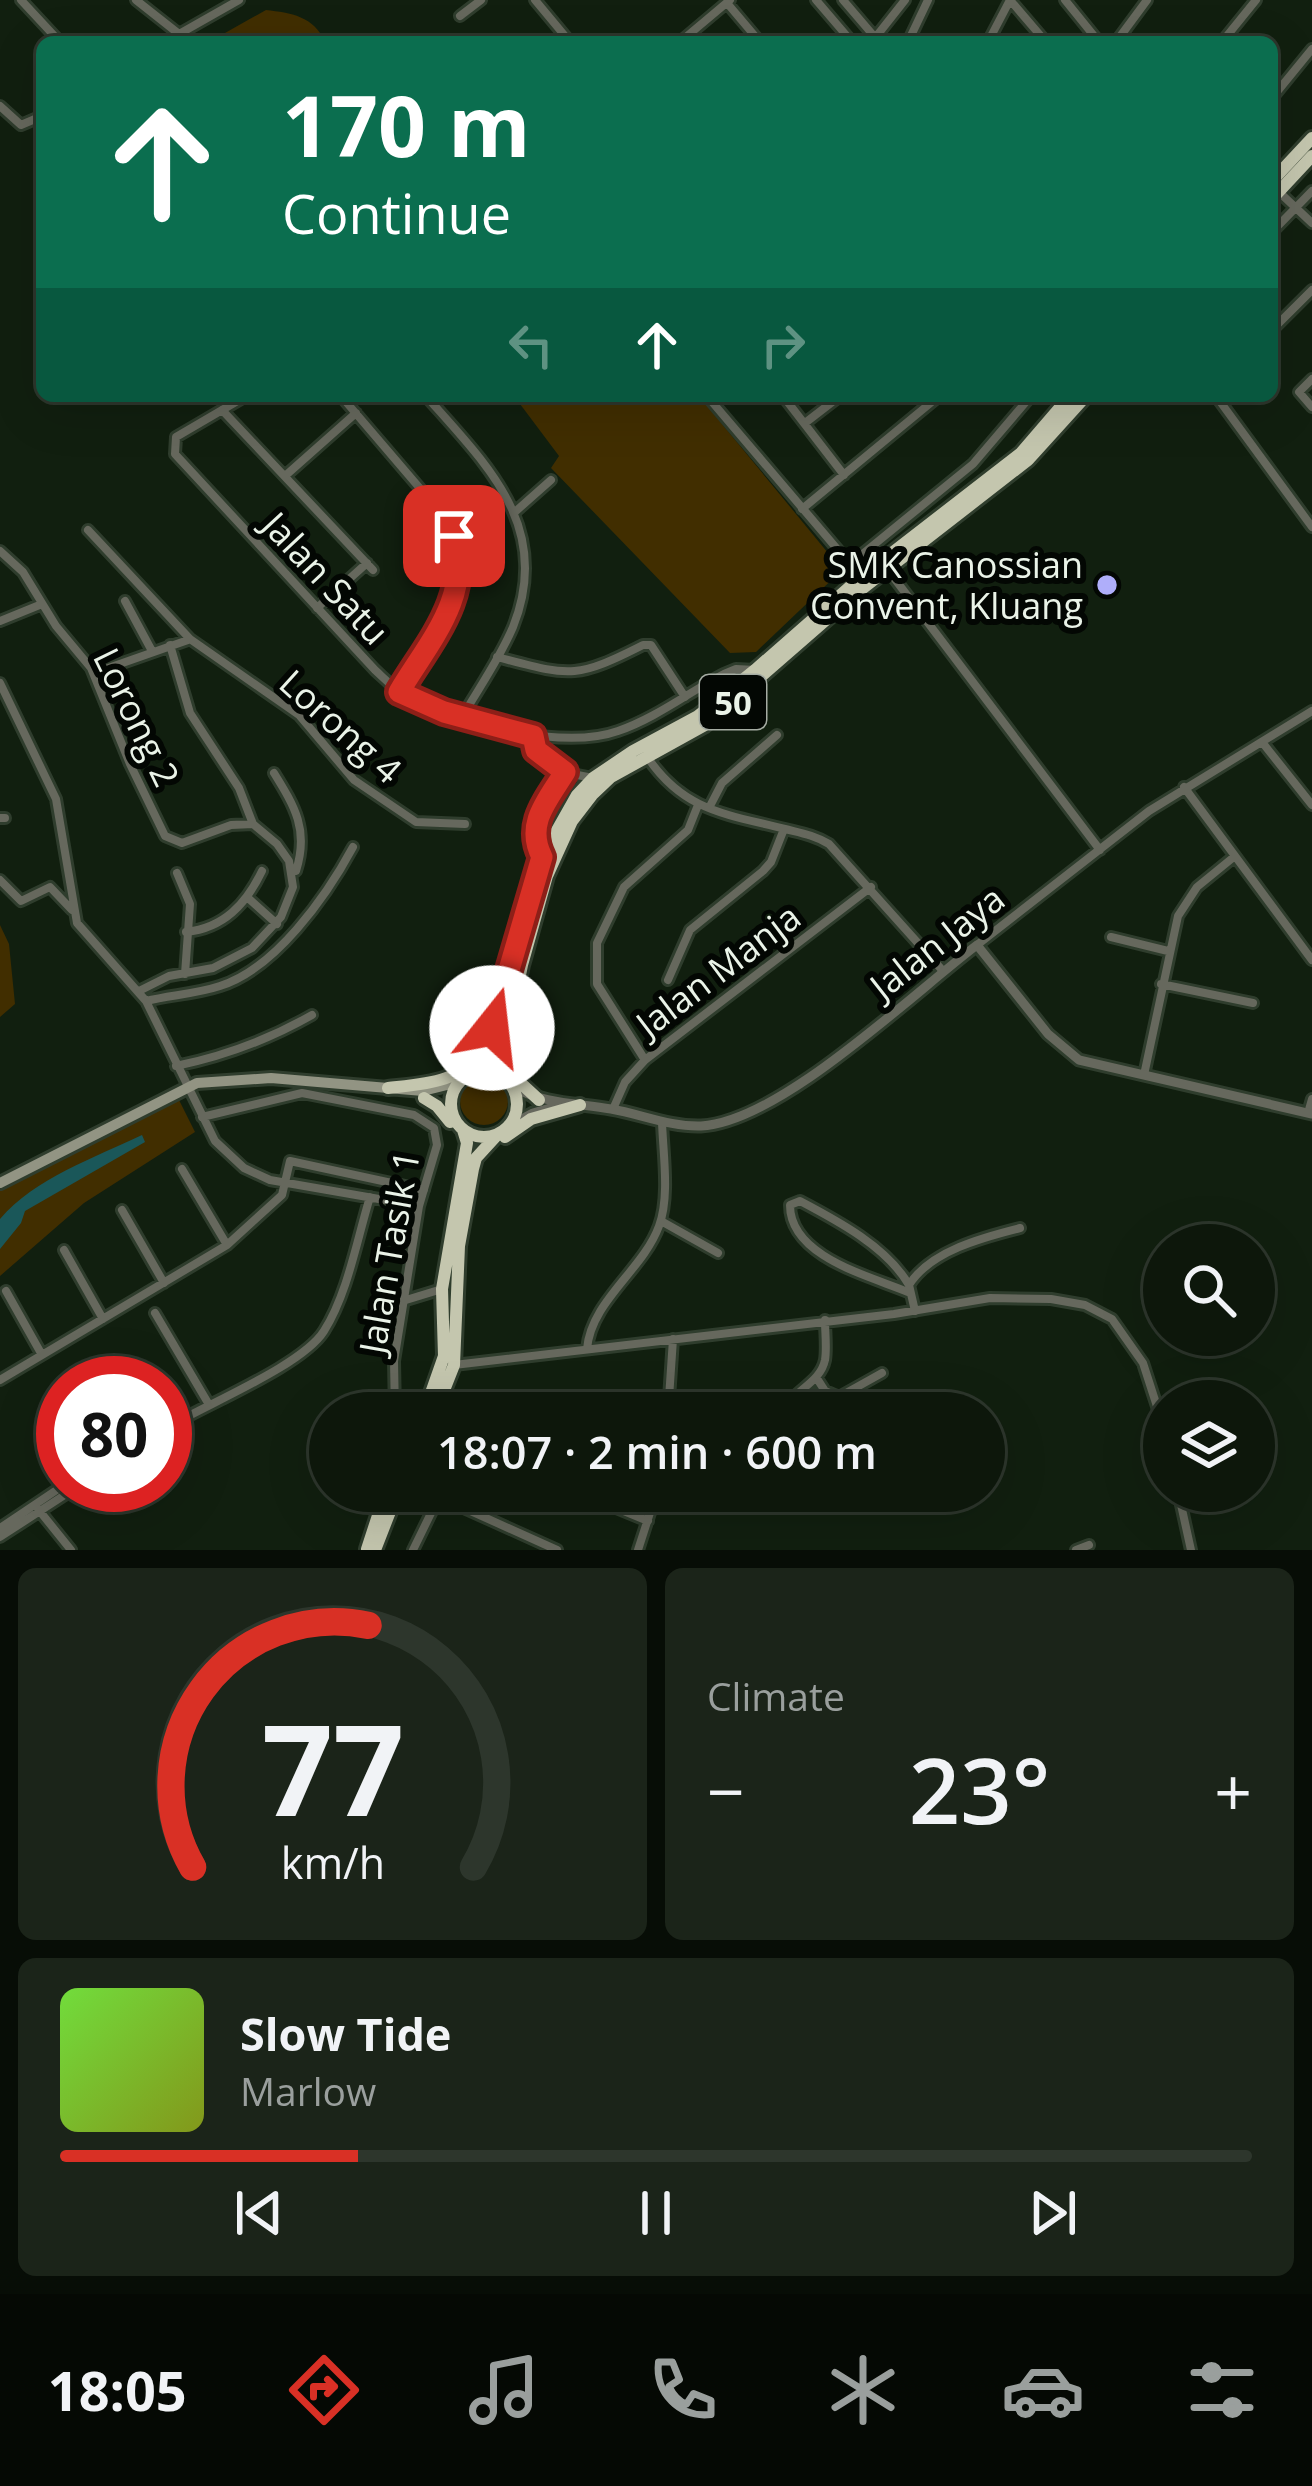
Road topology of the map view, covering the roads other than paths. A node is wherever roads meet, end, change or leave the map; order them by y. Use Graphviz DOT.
graph roads {
  1 [pos="21,0"];
  2 [pos="136,0"];
  3 [pos="239,0"];
  4 [pos="481,0"];
  5 [pos="536,0"];
  6 [pos="816,0"];
  7 [pos="843,0"];
  8 [pos="905,0"];
  9 [pos="928,0"];
  10 [pos="1010,0"];
  11 [pos="1065,0"];
  12 [pos="1147,0"];
  13 [pos="1256,0"];
  14 [pos="728,1"];
  15 [pos="460,16"];
  16 [pos="179,34"];
  17 [pos="55,36"];
  18 [pos="176,36"];
  19 [pos="565,36"];
  20 [pos="687,36"];
  21 [pos="755,36"];
  22 [pos="847,36"];
  23 [pos="874,36"];
  24 [pos="880,36"];
  25 [pos="911,36"];
  26 [pos="992,36"];
  27 [pos="1041,36"];
  28 [pos="1094,36"];
  29 [pos="1120,36"];
  30 [pos="1227,36"];
  31 [pos="1312,49"];
  32 [pos="1278,91"];
  33 [pos="0,106"];
  34 [pos="36,118"];
  35 [pos="1312,138"];
  36 [pos="1312,156"];
  37 [pos="1278,185"];
  38 [pos="1278,187"];
  39 [pos="1312,190"];
  40 [pos="1278,194"];
  41 [pos="1295,208"];
  42 [pos="1312,223"];
  43 [pos="1278,226"];
  44 [pos="1312,290"];
  45 [pos="1278,324"];
  46 [pos="1312,379"];
  47 [pos="236,402"];
  48 [pos="346,402"];
  49 [pos="431,402"];
  50 [pos="712,402"];
  51 [pos="788,402"];
  52 [pos="832,402"];
  53 [pos="934,402"];
  54 [pos="1026,402"];
  55 [pos="1053,402"];
  56 [pos="1065,402"];
  57 [pos="1081,402"];
  58 [pos="1220,402"];
  59 [pos="1312,407"];
  60 [pos="222,410"];
  61 [pos="1058,410"];
  62 [pos="356,413"];
  63 [pos="806,423"];
  64 [pos="844,475"];
  65 [pos="285,476"];
  66 [pos="550,480"];
  67 [pos="802,509"];
  68 [pos="516,511"];
  69 [pos="1312,527"];
  70 [pos="88,530"];
  71 [pos="0,551"];
  72 [pos="849,565"];
  73 [pos="887,568"];
  74 [pos="861,577"];
  75 [pos="125,601"];
  76 [pos="42,604"];
  77 [pos="317,608"];
  78 [pos="0,621"];
  79 [pos="190,639"];
  80 [pos="170,645"];
  81 [pos="152,651"];
  82 [pos="497,657"];
  83 [pos="755,670"];
  84 [pos="94,673"];
  85 [pos="0,683"];
  86 [pos="399,692"];
  87 [pos="686,697"];
  88 [pos="1312,710"];
  89 [pos="462,717"];
  90 [pos="777,735"];
  91 [pos="533,736"];
  92 [pos="1262,742"];
  93 [pos="648,756"];
  94 [pos="274,773"];
  95 [pos="566,773"];
  96 [pos="593,778"];
  97 [pos="1184,787"];
  98 [pos="577,796"];
  99 [pos="698,805"];
  100 [pos="1312,805"];
  101 [pos="709,808"];
  102 [pos="253,824"];
  103 [pos="465,824"];
  104 [pos="784,829"];
  105 [pos="353,847"];
  106 [pos="1100,850"];
  107 [pos="1235,856"];
  108 [pos="542,857"];
  109 [pos="262,871"];
  110 [pos="177,873"];
  111 [pos="293,878"];
  112 [pos="0,880"];
  113 [pos="871,887"];
  114 [pos="248,898"];
  115 [pos="73,912"];
  116 [pos="277,923"];
  117 [pos="185,932"];
  118 [pos="1111,937"];
  119 [pos="977,945"];
  120 [pos="1168,951"];
  121 [pos="1312,960"];
  122 [pos="943,970"];
  123 [pos="185,974"];
  124 [pos="668,980"];
  125 [pos="1161,984"];
  126 [pos="139,991"];
  127 [pos="146,1001"];
  128 [pos="1253,1003"];
  129 [pos="312,1015"];
  130 [pos="492,1028"];
  131 [pos="504,1040"];
  132 [pos="645,1060"];
  133 [pos="176,1066"];
  134 [pos="480,1071"];
  135 [pos="500,1075"];
  136 [pos="1144,1075"];
  137 [pos="459,1082"];
  138 [pos="187,1086"];
  139 [pos="512,1087"];
  140 [pos="388,1088"];
  141 [pos="408,1091"];
  142 [pos="424,1098"];
  143 [pos="1312,1099"];
  144 [pos="539,1100"];
  145 [pos="574,1105"];
  146 [pos="451,1109"];
  147 [pos="613,1109"];
  148 [pos="1310,1113"];
  149 [pos="202,1117"];
  150 [pos="662,1122"];
  151 [pos="463,1130"];
  152 [pos="502,1131"];
  153 [pos="465,1155"];
  154 [pos="182,1169"];
  155 [pos="466,1178"];
  156 [pos="0,1183"];
  157 [pos="284,1183"];
  158 [pos="424,1190"];
  159 [pos="370,1197"];
  160 [pos="419,1206"];
  161 [pos="122,1210"];
  162 [pos="661,1221"];
  163 [pos="1020,1228"];
  164 [pos="227,1245"];
  165 [pos="64,1250"];
  166 [pos="718,1253"];
  167 [pos="164,1283"];
  168 [pos="442,1289"];
  169 [pos="909,1289"];
  170 [pos="6,1291"];
  171 [pos="406,1300"];
  172 [pos="915,1311"];
  173 [pos="155,1313"];
  174 [pos="103,1319"];
  175 [pos="824,1321"];
  176 [pos="673,1339"];
  177 [pos="587,1348"];
  178 [pos="42,1355"];
  179 [pos="454,1365"];
  180 [pos="882,1372"];
  181 [pos="816,1377"];
  182 [pos="0,1380"];
  183 [pos="1148,1380"];
  184 [pos="394,1392"];
  185 [pos="431,1392"];
  186 [pos="443,1392"];
  187 [pos="669,1392"];
  188 [pos="797,1392"];
  189 [pos="208,1403"];
  190 [pos="192,1413"];
  191 [pos="36,1507"];
  192 [pos="40,1512"];
  193 [pos="381,1512"];
  194 [pos="388,1512"];
  195 [pos="629,1512"];
  196 [pos="651,1512"];
  197 [pos="1183,1512"];
  198 [pos="649,1520"];
  199 [pos="0,1532"];
  200 [pos="1089,1545"];
  201 [pos="543,1547"];
  202 [pos="70,1550"];
  203 [pos="371,1550"];
  204 [pos="413,1550"];
  205 [pos="557,1550"];
  206 [pos="638,1550"];
  207 [pos="1076,1550"];
  208 [pos="1191,1550"];
  1 -- 17 [label="street"];
  2 -- 16 [label="street"];
  3 -- 16 [label="street"];
  4 -- 15 [label="street"];
  5 -- 19 [label="street"];
  6 -- 22 [label="street"];
  7 -- 23 [label="street"];
  8 -- 24 [label="street"];
  9 -- 25 [label="street"];
  10 -- 26 [label="street"];
  10 -- 27 [label="street"];
  11 -- 28 [label="street"];
  12 -- 29 [label="street"];
  13 -- 30 [label="street"];
  14 -- 20 [label="street"];
  14 -- 21 [label="street"];
  16 -- 18 [label="street"];
  31 -- 32 [label="street"];
  33 -- 34 [label="street"];
  35 -- 37 [label="highway"];
  36 -- 38 [label="highway"];
  39 -- 41 [label="street"];
  40 -- 41 [label="street"];
  41 -- 42 [label="street"];
  41 -- 43 [label="street"];
  44 -- 45 [label="street"];
  46 -- 59 [label="street"];
  47 -- 60 [label="street, Jalan Satu"];
  48 -- 62 [label="street"];
  49 -- 68 [label="street"];
  50 -- 67 [label="street"];
  51 -- 63 [label="street"];
  52 -- 63 [label="street"];
  53 -- 64 [label="street"];
  54 -- 72 [label="street"];
  55 -- 61 [label="street"];
  56 -- 61 [label="highway, 50"];
  57 -- 73 [label="highway, 50"];
  58 -- 69 [label="street"];
  60 -- 65 [label="street"];
  60 -- 77 [label="street, Jalan Satu"];
  61 -- 74 [label="highway, 50"];
  62 -- 65 [label="street"];
  62 -- 86 [label="street"];
  63 -- 64 [label="street"];
  64 -- 67 [label="street"];
  65 -- 77 [label="street"];
  66 -- 68 [label="street"];
  67 -- 72 [label="street"];
  68 -- 82 [label="street"];
  70 -- 79 [label="street, Lorong 4"];
  71 -- 76 [label="street, Lorong 2"];
  72 -- 74 [label="street"];
  73 -- 93 [label="highway, 50"];
  73 -- 106 [label="street"];
  74 -- 83 [label="highway, 50"];
  75 -- 81 [label="street"];
  76 -- 78 [label="street"];
  76 -- 84 [label="street, Lorong 2"];
  77 -- 86 [label="street, Jalan Satu"];
  79 -- 80 [label="street"];
  79 -- 103 [label="street, Lorong 4"];
  80 -- 81 [label="street"];
  80 -- 102 [label="street"];
  81 -- 84 [label="street"];
  82 -- 87 [label="street"];
  82 -- 89 [label="street"];
  83 -- 87 [label="street, Jalan Satu"];
  83 -- 96 [label="highway, 50"];
  84 -- 102 [label="street, Lorong 2"];
  85 -- 115 [label="street"];
  86 -- 89 [label="street, Jalan Satu"];
  87 -- 91 [label="street, Jalan Satu"];
  88 -- 92 [label="street, Jalan Jaya"];
  89 -- 91 [label="street, Jalan Satu"];
  90 -- 101 [label="street"];
  91 -- 95 [label="street"];
  92 -- 97 [label="street, Jalan Jaya"];
  92 -- 100 [label="street"];
  93 -- 99 [label="street"];
  93 -- 131 [label="highway, 50"];
  94 -- 111 [label="street"];
  95 -- 96 [label="street"];
  95 -- 98 [label="street"];
  95 -- 108 [label="street"];
  96 -- 98 [label="highway, 50"];
  97 -- 106 [label="street, Jalan Jaya"];
  97 -- 107 [label="street"];
  98 -- 108 [label="highway, 50"];
  99 -- 101 [label="street"];
  99 -- 132 [label="street"];
  101 -- 104 [label="street"];
  102 -- 111 [label="street"];
  104 -- 113 [label="street"];
  104 -- 124 [label="street"];
  105 -- 127 [label="street"];
  106 -- 119 [label="street, Jalan Jaya"];
  107 -- 120 [label="street"];
  107 -- 121 [label="street"];
  108 -- 130 [label="highway, 50"];
  109 -- 114 [label="street"];
  110 -- 117 [label="street"];
  111 -- 116 [label="street"];
  112 -- 115 [label="street"];
  113 -- 122 [label="street"];
  113 -- 132 [label="street, Jalan Manja"];
  114 -- 116 [label="street"];
  114 -- 117 [label="street"];
  115 -- 126 [label="street"];
  116 -- 123 [label="street"];
  117 -- 123 [label="street"];
  118 -- 120 [label="street"];
  119 -- 122 [label="street, Jalan Jaya"];
  119 -- 136 [label="street"];
  120 -- 125 [label="street"];
  122 -- 150 [label="street, Jalan Jaya"];
  123 -- 126 [label="street"];
  125 -- 128 [label="street"];
  125 -- 136 [label="street"];
  126 -- 127 [label="street"];
  127 -- 133 [label="street"];
  129 -- 133 [label="street"];
  130 -- 134 [label="highway, 50"];
  130 -- 140 [label="highway"];
  131 -- 135 [label="highway, 50"];
  131 -- 144 [label="highway"];
  132 -- 147 [label="street, Jalan Manja"];
  133 -- 138 [label="street"];
  134 -- 135 [label="highway"];
  134 -- 137 [label="highway"];
  135 -- 139 [label="highway"];
  136 -- 148 [label="street"];
  137 -- 141 [label="main road"];
  137 -- 146 [label="highway"];
  138 -- 140 [label="main road"];
  138 -- 149 [label="street"];
  138 -- 156 [label="main road"];
  139 -- 144 [label="street, Jalan Jaya"];
  139 -- 152 [label="highway"];
  140 -- 141 [label="main road"];
  141 -- 142 [label="main road"];
  142 -- 146 [label="main road"];
  142 -- 153 [label="highway"];
  143 -- 148 [label="street"];
  144 -- 145 [label="street, Jalan Jaya"];
  145 -- 147 [label="street, Jalan Jaya"];
  145 -- 152 [label="street, Jalan Jaya"];
  145 -- 155 [label="highway"];
  146 -- 151 [label="highway"];
  147 -- 150 [label="street, Jalan Jaya"];
  149 -- 157 [label="street"];
  149 -- 158 [label="street, Jalan Tasik 1"];
  150 -- 162 [label="street"];
  151 -- 152 [label="highway"];
  151 -- 153 [label="highway"];
  152 -- 155 [label="highway"];
  153 -- 155 [label="highway"];
  154 -- 164 [label="street"];
  155 -- 168 [label="highway"];
  155 -- 179 [label="highway"];
  157 -- 158 [label="street"];
  157 -- 159 [label="street"];
  157 -- 164 [label="street"];
  158 -- 160 [label="street, Jalan Tasik 1"];
  159 -- 160 [label="street"];
  159 -- 189 [label="street"];
  160 -- 171 [label="street, Jalan Tasik 1"];
  161 -- 167 [label="street"];
  162 -- 166 [label="street"];
  162 -- 177 [label="street"];
  163 -- 169 [label="street"];
  164 -- 167 [label="street"];
  165 -- 174 [label="street"];
  167 -- 174 [label="street"];
  168 -- 171 [label="street"];
  168 -- 185 [label="highway"];
  169 -- 169 [label="street"];
  169 -- 172 [label="street"];
  170 -- 178 [label="street"];
  171 -- 184 [label="street, Jalan Tasik 1"];
  172 -- 175 [label="street"];
  172 -- 183 [label="street"];
  173 -- 189 [label="street"];
  174 -- 178 [label="street"];
  175 -- 176 [label="street"];
  175 -- 181 [label="street"];
  176 -- 177 [label="street"];
  176 -- 187 [label="street"];
  177 -- 179 [label="street"];
  178 -- 182 [label="street"];
  179 -- 186 [label="highway"];
  180 -- 181 [label="street"];
  181 -- 188 [label="street"];
  189 -- 190 [label="street"];
  191 -- 199 [label="street"];
  192 -- 202 [label="street"];
  193 -- 203 [label="highway"];
  194 -- 203 [label="highway"];
  195 -- 198 [label="street"];
  196 -- 198 [label="street"];
  197 -- 208 [label="street"];
  198 -- 206 [label="street"];
  200 -- 207 [label="street"];
  201 -- 204 [label="street"];
  201 -- 205 [label="street"];
}
